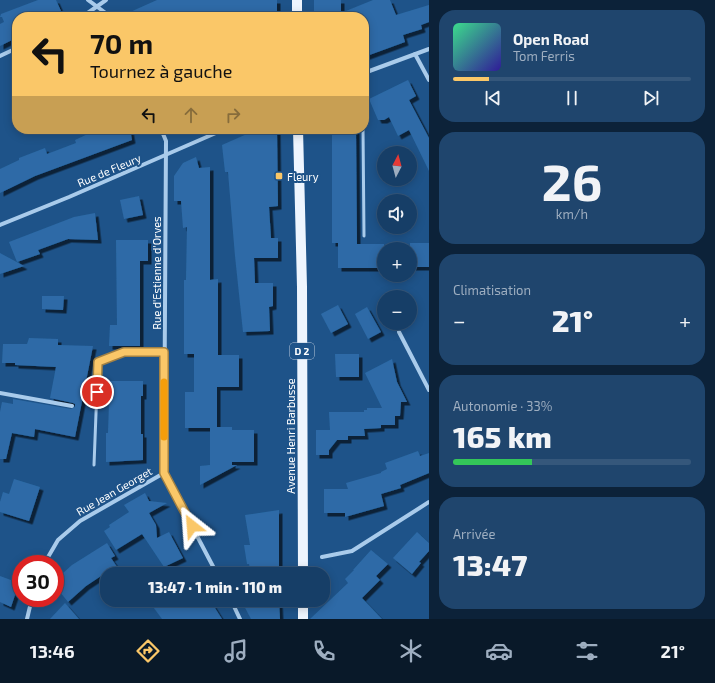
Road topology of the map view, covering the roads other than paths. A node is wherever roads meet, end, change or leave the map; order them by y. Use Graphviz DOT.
graph roads {
  1 [pos="88,0"];
  2 [pos="106,0"];
  3 [pos="297,0"];
  4 [pos="97,7"];
  5 [pos="90,12"];
  6 [pos="104,12"];
  7 [pos="297,12"];
  8 [pos="429,49"];
  9 [pos="12,50"];
  10 [pos="415,54"];
  11 [pos="0,56"];
  12 [pos="369,71"];
  13 [pos="429,80"];
  14 [pos="163,134"];
  15 [pos="214,134"];
  16 [pos="298,134"];
  17 [pos="363,134"];
  18 [pos="165,156"];
  19 [pos="0,225"];
  20 [pos="364,236"];
  21 [pos="399,332"];
  22 [pos="164,352"];
  23 [pos="429,390"];
  24 [pos="0,393"];
  25 [pos="72,406"];
  26 [pos="94,465"];
  27 [pos="164,473"];
  28 [pos="429,502"];
  29 [pos="49,555"];
  30 [pos="322,557"];
  31 [pos="213,567"];
  32 [pos="303,567"];
  33 [pos="30,607"];
  34 [pos="234,607"];
  35 [pos="303,607"];
  36 [pos="27,619"];
  37 [pos="240,619"];
  38 [pos="303,619"];
  1 -- 4 [label="street"];
  2 -- 4 [label="street"];
  3 -- 7 [label="main road"];
  4 -- 5 [label="street"];
  4 -- 6 [label="street"];
  8 -- 10 [label="street"];
  9 -- 11 [label="street"];
  10 -- 12 [label="street"];
  10 -- 13 [label="street"];
  14 -- 18 [label="street, Rue d'Estienne d'Orves"];
  15 -- 18 [label="street, Rue de Fleury"];
  16 -- 32 [label="main road, Avenue Henri Barbusse / D 2"];
  17 -- 20 [label="lane"];
  18 -- 19 [label="street, Rue de Fleury"];
  18 -- 22 [label="street, Rue d'Estienne d'Orves"];
  21 -- 23 [label="street"];
  22 -- 26 [label="lane"];
  22 -- 27 [label="street, Rue d'Estienne d'Orves"];
  24 -- 25 [label="street"];
  27 -- 29 [label="street, Rue Jean Georget"];
  27 -- 31 [label="street, Rue d'Estienne d'Orves"];
  28 -- 30 [label="street"];
  33 -- 36 [label="street"];
  34 -- 37 [label="street"];
  35 -- 38 [label="main road"];
}
